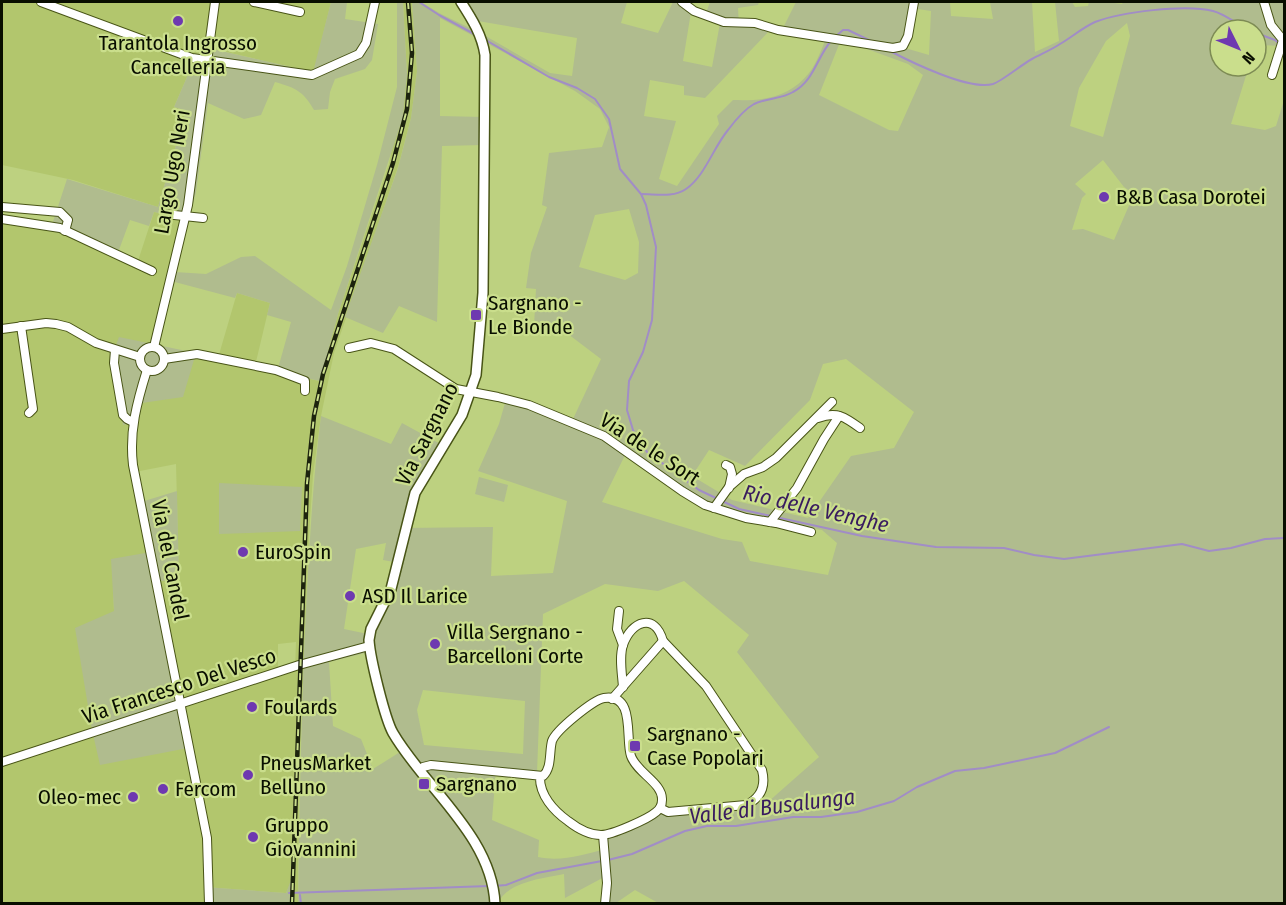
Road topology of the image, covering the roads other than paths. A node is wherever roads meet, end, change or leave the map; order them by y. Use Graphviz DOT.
graph roads {
  1 [pos="41,2"];
  2 [pos="215,2"];
  3 [pos="254,2"];
  4 [pos="375,2"];
  5 [pos="461,2"];
  6 [pos="682,2"];
  7 [pos="914,2"];
  8 [pos="1264,2"];
  9 [pos="300,12"];
  10 [pos="208,61"];
  11 [pos="1272,75"];
  12 [pos="2,207"];
  13 [pos="165,214"];
  14 [pos="186,216"];
  15 [pos="203,218"];
  16 [pos="2,219"];
  17 [pos="66,231"];
  18 [pos="153,271"];
  19 [pos="21,326"];
  20 [pos="2,328"];
  21 [pos="154,347"];
  22 [pos="349,348"];
  23 [pos="114,350"];
  24 [pos="140,357"];
  25 [pos="164,359"];
  26 [pos="147,370"];
  27 [pos="28,372"];
  28 [pos="18,373"];
  29 [pos="305,391"];
  30 [pos="471,393"];
  31 [pos="832,402"];
  32 [pos="29,413"];
  33 [pos="839,416"];
  34 [pos="814,420"];
  35 [pos="133,422"];
  36 [pos="860,428"];
  37 [pos="726,465"];
  38 [pos="729,488"];
  39 [pos="716,505"];
  40 [pos="771,520"];
  41 [pos="811,532"];
  42 [pos="619,611"];
  43 [pos="663,641"];
  44 [pos="623,645"];
  45 [pos="369,646"];
  46 [pos="623,687"];
  47 [pos="612,699"];
  48 [pos="179,705"];
  49 [pos="2,762"];
  50 [pos="420,770"];
  51 [pos="540,776"];
  52 [pos="660,808"];
  53 [pos="603,836"];
  54 [pos="209,903"];
  55 [pos="495,903"];
  56 [pos="605,903"];
  1 -- 10 [label="street"];
  2 -- 10 [label="street, Largo Ugo Neri"];
  3 -- 9 [label="street"];
  4 -- 10 [label="street"];
  5 -- 30 [label="street, Via Sargnano"];
  6 -- 7 [label="street"];
  8 -- 11 [label="street"];
  10 -- 14 [label="street, Largo Ugo Neri"];
  12 -- 17 [label="street"];
  13 -- 14 [label="street"];
  14 -- 15 [label="street"];
  14 -- 21 [label="street, Largo Ugo Neri"];
  16 -- 17 [label="street"];
  17 -- 18 [label="street"];
  19 -- 20 [label="street"];
  19 -- 23 [label="street"];
  19 -- 27 [label="street"];
  21 -- 24 [label="street"];
  21 -- 25 [label="street"];
  22 -- 30 [label="street, Via de le Sort"];
  23 -- 24 [label="street"];
  23 -- 35 [label="street, Via del Candel"];
  24 -- 26 [label="street"];
  25 -- 26 [label="street"];
  25 -- 29 [label="street"];
  26 -- 35 [label="street, Via del Candel"];
  27 -- 28 [label="street"];
  27 -- 32 [label="street"];
  30 -- 39 [label="street, Via de le Sort"];
  30 -- 45 [label="street, Via Sargnano"];
  31 -- 34 [label="street"];
  33 -- 34 [label="street"];
  33 -- 36 [label="street"];
  33 -- 40 [label="street"];
  34 -- 38 [label="street"];
  35 -- 48 [label="street, Via del Candel"];
  37 -- 38 [label="street"];
  38 -- 39 [label="street"];
  39 -- 40 [label="street, Via de le Sort"];
  40 -- 41 [label="street, Via de le Sort"];
  42 -- 44 [label="street"];
  43 -- 44 [label="street"];
  43 -- 46 [label="street"];
  43 -- 52 [label="street"];
  44 -- 46 [label="street"];
  45 -- 48 [label="street, Via Francesco Del Vesco"];
  45 -- 50 [label="street, Via Sargnano"];
  46 -- 47 [label="street"];
  47 -- 51 [label="street"];
  47 -- 52 [label="street"];
  48 -- 49 [label="street, Via Francesco Del Vesco"];
  48 -- 54 [label="street, Via del Candel"];
  50 -- 51 [label="street"];
  50 -- 55 [label="street, Via Sargnano"];
  51 -- 53 [label="street"];
  52 -- 53 [label="street"];
  53 -- 56 [label="street"];
}
